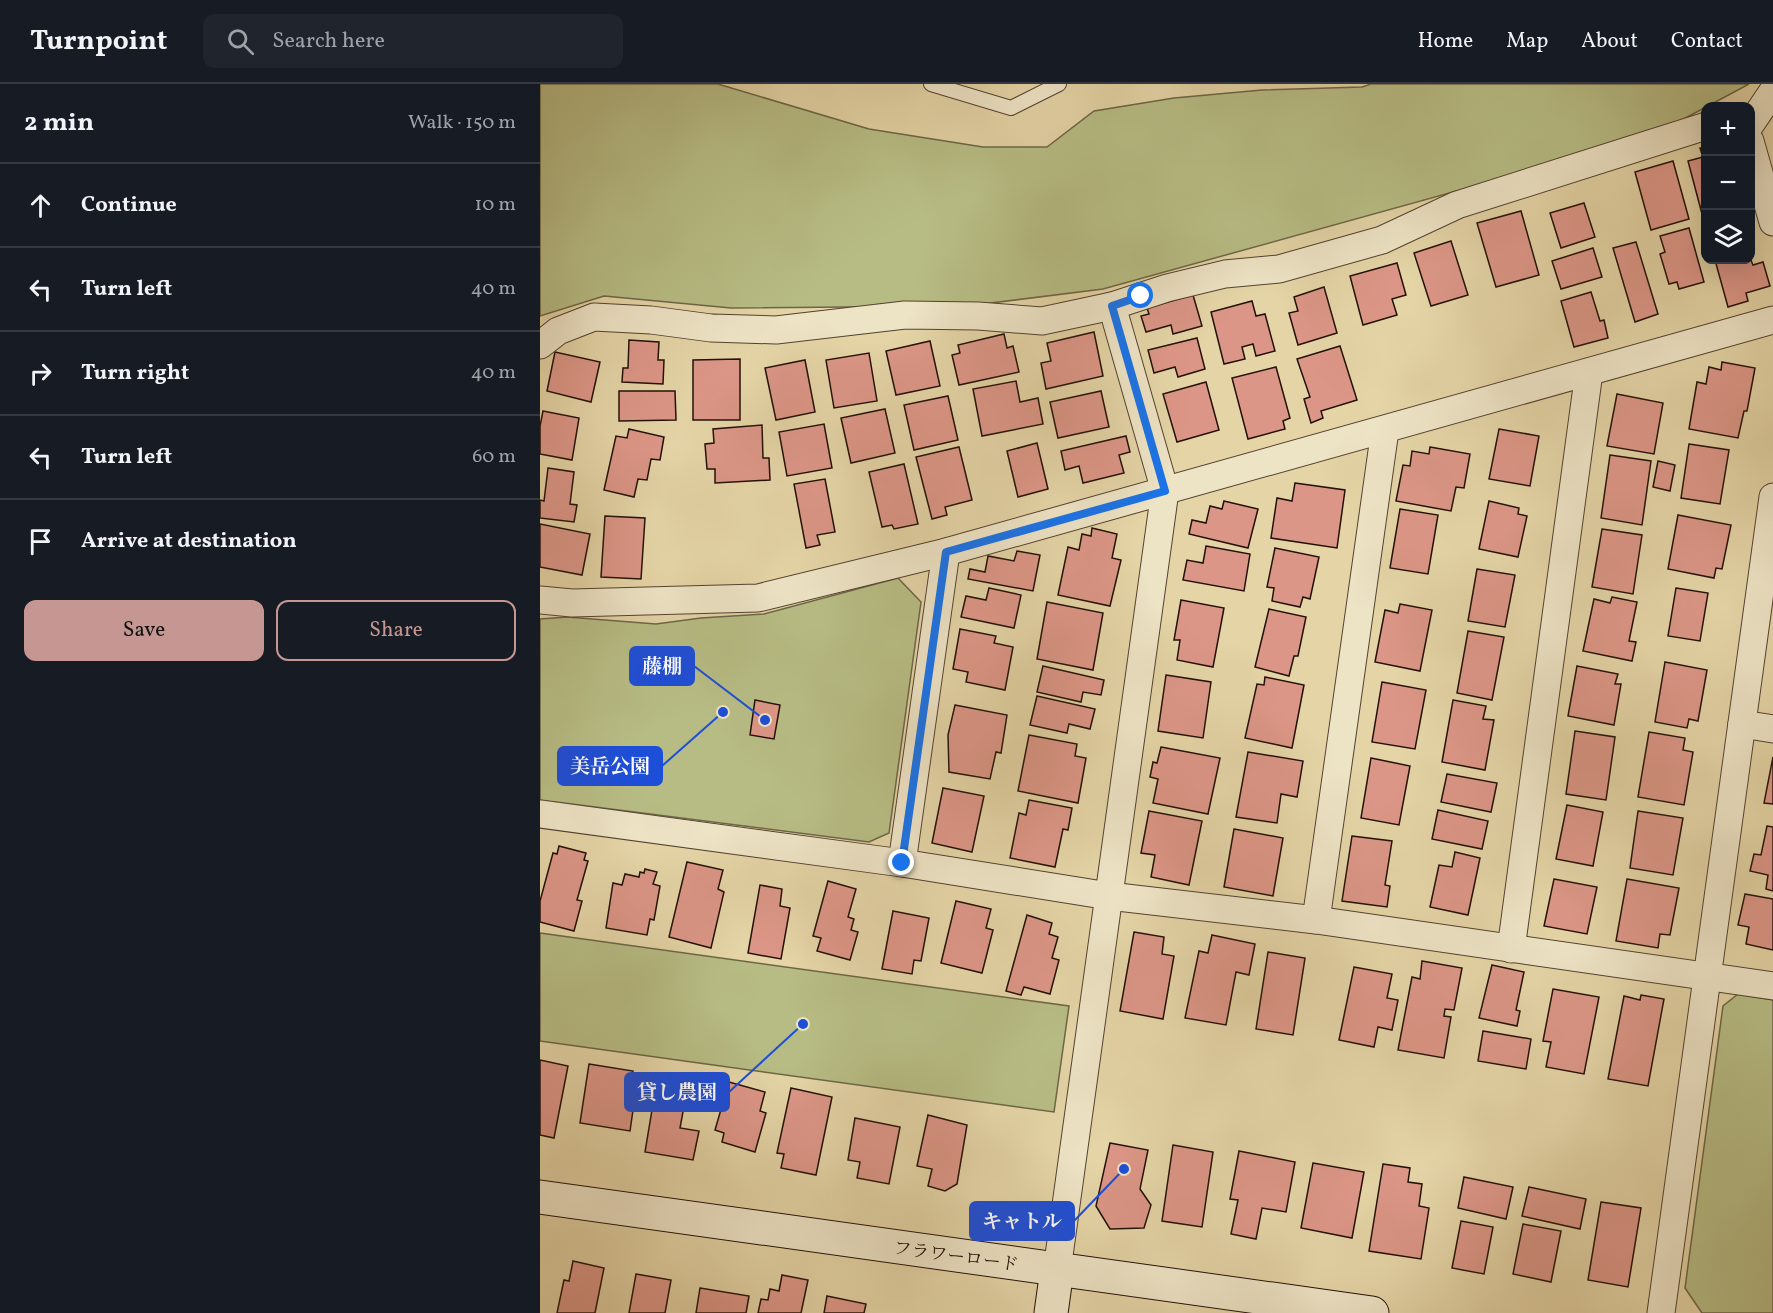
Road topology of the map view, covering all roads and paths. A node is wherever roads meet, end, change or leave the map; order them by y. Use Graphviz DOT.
graph roads {
  1 [pos="931,84"];
  2 [pos="1059,84"];
  3 [pos="1773,90"];
  4 [pos="1755,117"];
  5 [pos="1701,128"];
  6 [pos="1754,156"];
  7 [pos="1773,222"];
  8 [pos="1112,306"];
  9 [pos="1773,320"];
  10 [pos="540,345"];
  11 [pos="1589,372"];
  12 [pos="1385,430"];
  13 [pos="1165,491"];
  14 [pos="1773,497"];
  15 [pos="946,552"];
  16 [pos="540,600"];
  17 [pos="1742,724"];
  18 [pos="1773,729"];
  19 [pos="540,814"];
  20 [pos="902,863"];
  21 [pos="1109,896"];
  22 [pos="1316,920"];
  23 [pos="1511,949"];
  24 [pos="1707,977"];
  25 [pos="1773,986"];
  26 [pos="540,1197"];
  27 [pos="1057,1270"];
  28 [pos="1051,1313"];
  29 [pos="1372,1313"];
  30 [pos="1661,1313"];
  1 -- 2 [label="lane"];
  3 -- 4 [label="street"];
  5 -- 8 [label="street"];
  6 -- 7 [label="street"];
  8 -- 10 [label="street"];
  8 -- 13 [label="street"];
  9 -- 11 [label="street"];
  11 -- 12 [label="street"];
  11 -- 23 [label="street"];
  12 -- 13 [label="street"];
  12 -- 22 [label="street"];
  13 -- 15 [label="street"];
  13 -- 21 [label="street"];
  14 -- 17 [label="street"];
  15 -- 16 [label="street"];
  15 -- 20 [label="street"];
  17 -- 18 [label="street"];
  17 -- 24 [label="street"];
  19 -- 20 [label="street"];
  20 -- 21 [label="street"];
  21 -- 22 [label="street"];
  21 -- 27 [label="street"];
  22 -- 23 [label="street"];
  23 -- 24 [label="street"];
  24 -- 25 [label="street"];
  24 -- 30 [label="street"];
  26 -- 27 [label="street, フラワーロード"];
  27 -- 28 [label="street"];
  27 -- 29 [label="street, フラワーロード"];
}
